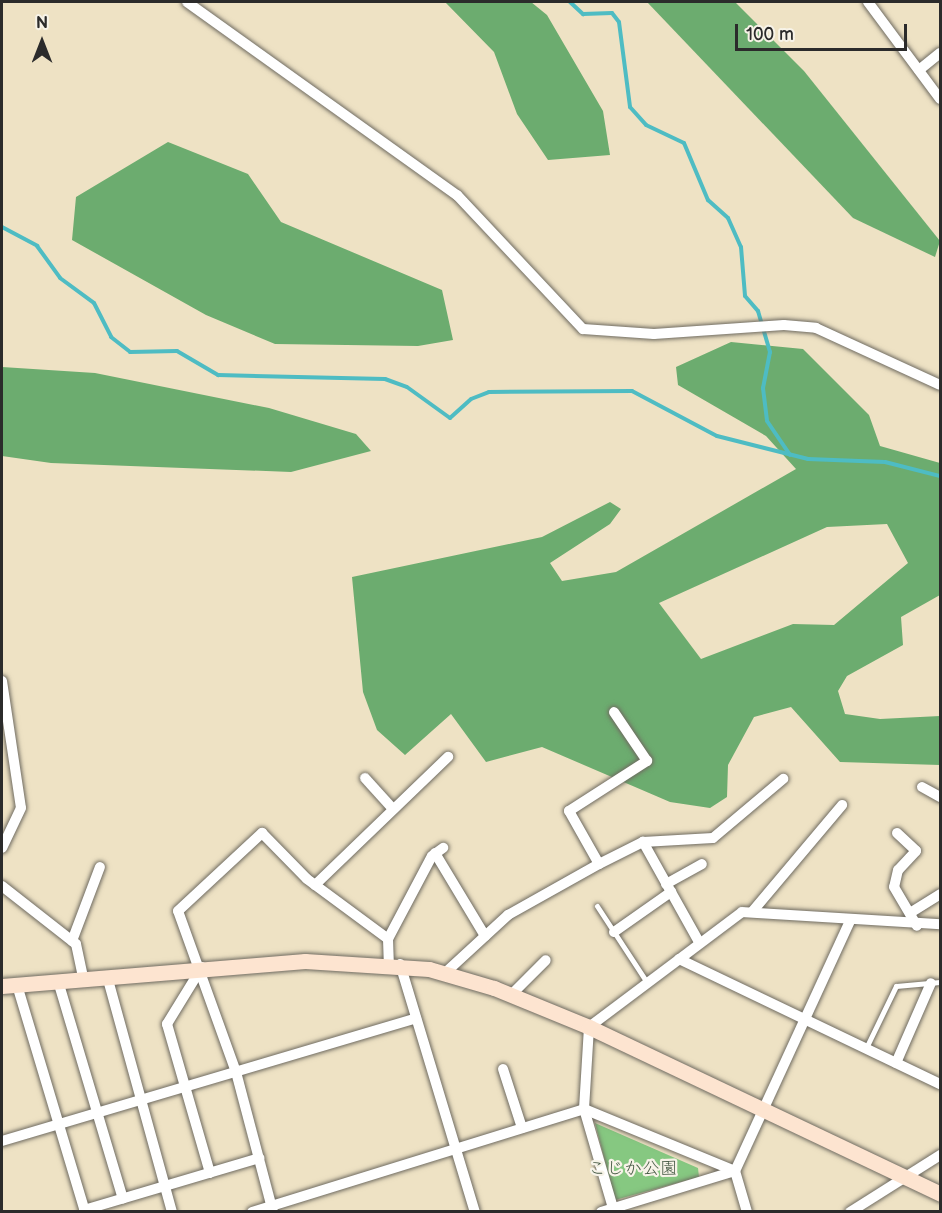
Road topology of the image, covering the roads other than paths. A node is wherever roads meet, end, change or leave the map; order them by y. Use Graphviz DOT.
graph roads {
  1 [pos="187,2"];
  2 [pos="868,2"];
  3 [pos="940,53"];
  4 [pos="919,70"];
  5 [pos="940,99"];
  6 [pos="940,385"];
  7 [pos="2,681"];
  8 [pos="614,712"];
  9 [pos="7,753"];
  10 [pos="448,757"];
  11 [pos="365,778"];
  12 [pos="783,779"];
  13 [pos="922,787"];
  14 [pos="940,797"];
  15 [pos="842,805"];
  16 [pos="393,809"];
  17 [pos="897,832"];
  18 [pos="643,842"];
  19 [pos="2,848"];
  20 [pos="599,864"];
  21 [pos="702,864"];
  22 [pos="100,867"];
  23 [pos="315,885"];
  24 [pos="2,886"];
  25 [pos="668,888"];
  26 [pos="940,894"];
  27 [pos="597,906"];
  28 [pos="752,912"];
  29 [pos="910,913"];
  30 [pos="850,921"];
  31 [pos="940,924"];
  32 [pos="918,926"];
  33 [pos="614,932"];
  34 [pos="485,936"];
  35 [pos="388,939"];
  36 [pos="72,941"];
  37 [pos="699,942"];
  38 [pos="679,959"];
  39 [pos="546,960"];
  40 [pos="394,964"];
  41 [pos="203,967"];
  42 [pos="445,973"];
  43 [pos="107,976"];
  44 [pos="83,978"];
  45 [pos="58,981"];
  46 [pos="646,981"];
  47 [pos="936,982"];
  48 [pos="9,986"];
  49 [pos="511,995"];
  50 [pos="416,1018"];
  51 [pos="804,1020"];
  52 [pos="589,1027"];
  53 [pos="865,1049"];
  54 [pos="896,1063"];
  55 [pos="503,1069"];
  56 [pos="236,1071"];
  57 [pos="940,1084"];
  58 [pos="184,1087"];
  59 [pos="141,1100"];
  60 [pos="584,1109"];
  61 [pos="762,1111"];
  62 [pos="99,1112"];
  63 [pos="59,1124"];
  64 [pos="522,1128"];
  65 [pos="2,1141"];
  66 [pos="456,1149"];
  67 [pos="940,1155"];
  68 [pos="259,1158"];
  69 [pos="735,1171"];
  70 [pos="210,1173"];
  71 [pos="906,1178"];
  72 [pos="165,1186"];
  73 [pos="940,1194"];
  74 [pos="123,1199"];
  75 [pos="613,1208"];
  76 [pos="272,1209"];
  77 [pos="85,1211"];
  78 [pos="172,1212"];
  79 [pos="252,1212"];
  80 [pos="475,1212"];
  81 [pos="601,1212"];
  82 [pos="747,1212"];
  83 [pos="850,1212"];
  1 -- 6 [label="street"];
  2 -- 4 [label="street"];
  3 -- 4 [label="street"];
  4 -- 5 [label="street"];
  7 -- 9 [label="street"];
  8 -- 20 [label="street"];
  9 -- 19 [label="street"];
  10 -- 16 [label="street"];
  11 -- 16 [label="street"];
  12 -- 18 [label="street"];
  13 -- 14 [label="street"];
  15 -- 28 [label="street"];
  16 -- 23 [label="street"];
  17 -- 29 [label="street"];
  18 -- 20 [label="street"];
  18 -- 25 [label="street"];
  20 -- 34 [label="street"];
  21 -- 25 [label="street"];
  22 -- 36 [label="street"];
  23 -- 35 [label="street"];
  23 -- 41 [label="street"];
  24 -- 36 [label="street"];
  25 -- 33 [label="street"];
  25 -- 37 [label="street"];
  26 -- 29 [label="street"];
  27 -- 33 [label="lane"];
  28 -- 30 [label="street"];
  28 -- 37 [label="street"];
  29 -- 32 [label="street"];
  30 -- 32 [label="street"];
  30 -- 51 [label="street"];
  31 -- 32 [label="street"];
  33 -- 46 [label="lane"];
  34 -- 35 [label="street"];
  34 -- 42 [label="street"];
  35 -- 40 [label="street"];
  36 -- 44 [label="street"];
  37 -- 38 [label="street"];
  38 -- 46 [label="street"];
  38 -- 51 [label="street"];
  39 -- 49 [label="street"];
  40 -- 41 [label="street"];
  40 -- 42 [label="street"];
  40 -- 50 [label="street"];
  41 -- 43 [label="street"];
  41 -- 56 [label="street"];
  41 -- 58 [label="street"];
  42 -- 49 [label="street"];
  43 -- 44 [label="street"];
  43 -- 59 [label="street"];
  44 -- 45 [label="street"];
  45 -- 48 [label="street"];
  45 -- 62 [label="street"];
  46 -- 52 [label="street"];
  47 -- 53 [label="lane"];
  47 -- 54 [label="street"];
  48 -- 63 [label="street"];
  49 -- 52 [label="street"];
  50 -- 56 [label="street"];
  50 -- 66 [label="street"];
  51 -- 53 [label="street"];
  51 -- 61 [label="street"];
  52 -- 60 [label="street"];
  52 -- 61 [label="street"];
  53 -- 54 [label="street"];
  54 -- 57 [label="street"];
  55 -- 64 [label="street"];
  56 -- 58 [label="street"];
  56 -- 68 [label="street"];
  58 -- 59 [label="street"];
  58 -- 70 [label="street"];
  59 -- 62 [label="street"];
  59 -- 72 [label="street"];
  60 -- 64 [label="street"];
  60 -- 69 [label="street"];
  60 -- 75 [label="street"];
  61 -- 69 [label="street"];
  61 -- 71 [label="street"];
  62 -- 63 [label="street"];
  62 -- 74 [label="street"];
  63 -- 65 [label="street"];
  63 -- 77 [label="street"];
  64 -- 66 [label="street"];
  66 -- 76 [label="street"];
  66 -- 80 [label="street"];
  67 -- 71 [label="street"];
  68 -- 70 [label="street"];
  68 -- 76 [label="street"];
  69 -- 75 [label="street"];
  69 -- 82 [label="street"];
  70 -- 72 [label="street"];
  71 -- 73 [label="street"];
  71 -- 83 [label="street"];
  72 -- 74 [label="street"];
  72 -- 78 [label="street"];
  74 -- 77 [label="street"];
  75 -- 81 [label="street"];
  76 -- 79 [label="street"];
}
